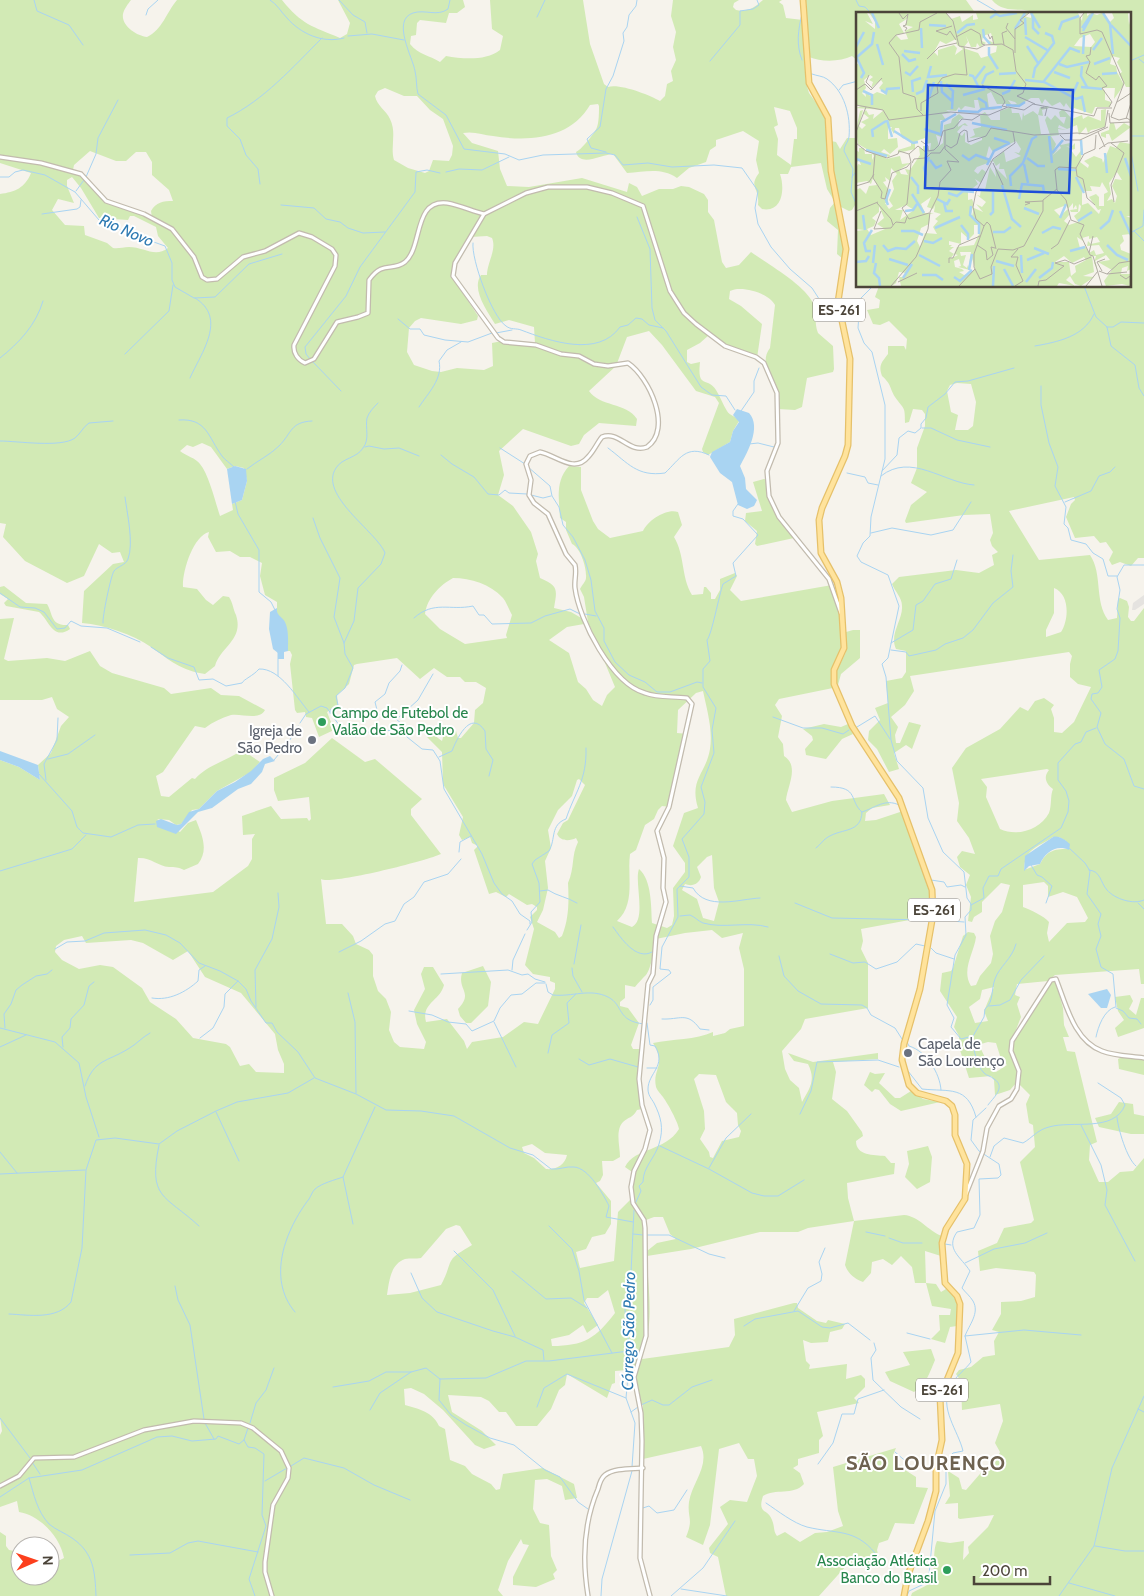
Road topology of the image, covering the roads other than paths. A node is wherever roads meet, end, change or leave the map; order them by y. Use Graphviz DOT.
graph roads {
  1 [pos="803,0"];
  2 [pos="0,157"];
  3 [pos="484,214"];
  4 [pos="842,616"];
  5 [pos="1144,1058"];
  6 [pos="966,1194"];
  7 [pos="642,1468"];
  8 [pos="0,1486"];
  9 [pos="272,1596"];
  10 [pos="588,1596"];
  11 [pos="650,1596"];
  12 [pos="904,1596"];
  1 -- 4 [label="main road, ES-261"];
  2 -- 3 [label="street"];
  3 -- 4 [label="street"];
  3 -- 7 [label="street"];
  4 -- 6 [label="main road, ES-261"];
  5 -- 6 [label="street"];
  6 -- 12 [label="main road, ES-261"];
  7 -- 10 [label="street"];
  7 -- 11 [label="street"];
  8 -- 9 [label="street"];
}
